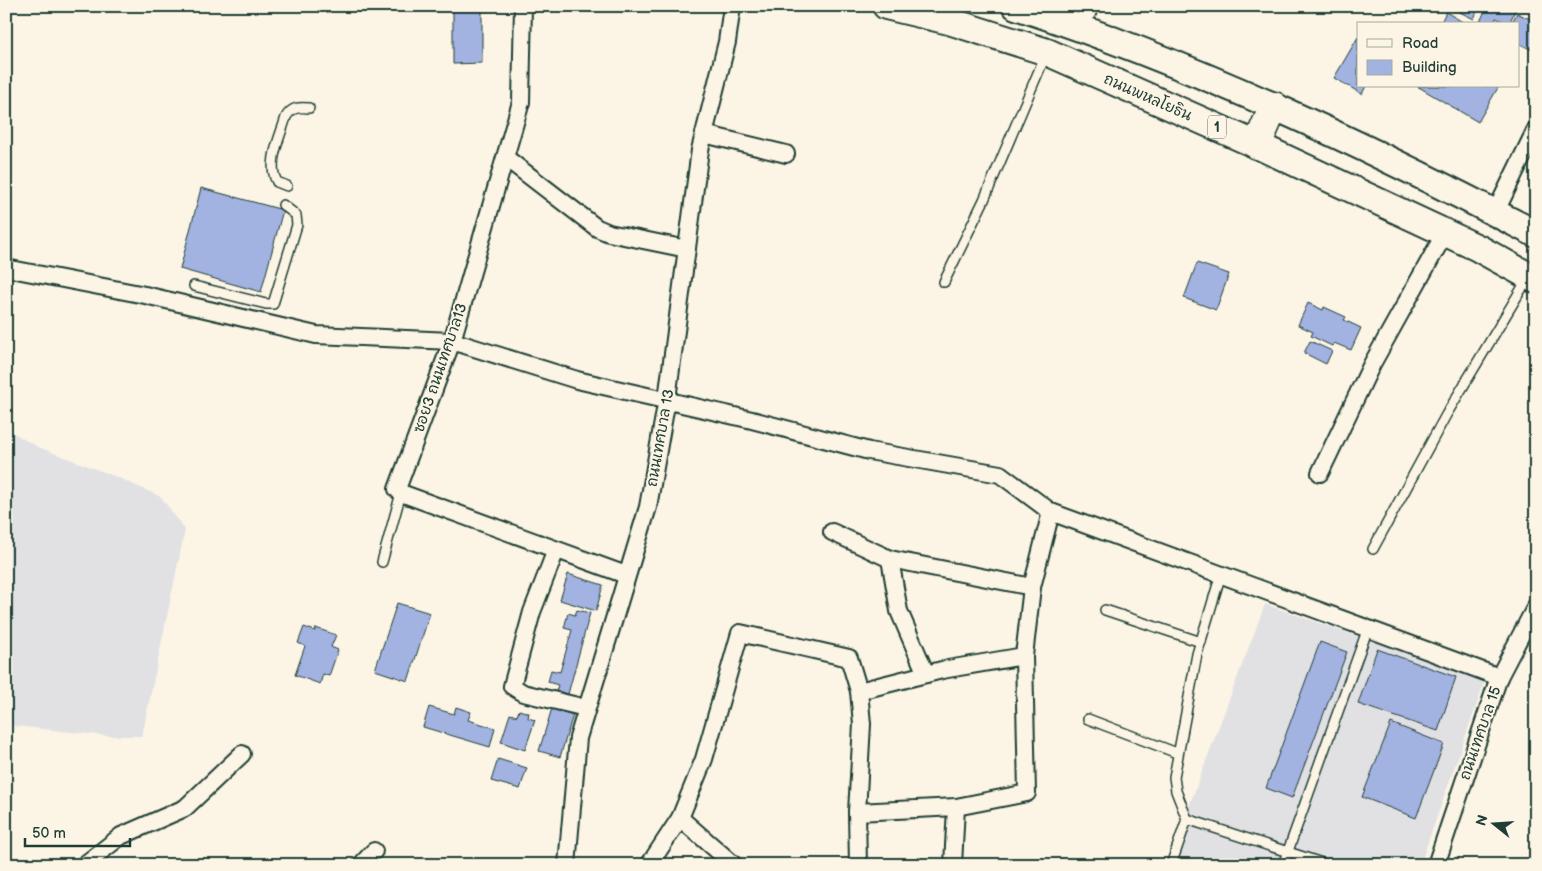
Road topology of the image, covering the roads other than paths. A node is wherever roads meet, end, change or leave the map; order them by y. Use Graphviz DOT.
graph roads {
  1 [pos="523,6"];
  2 [pos="732,6"];
  3 [pos="886,6"];
  4 [pos="1016,6"];
  5 [pos="1085,17"];
  6 [pos="1047,52"];
  7 [pos="1274,106"];
  8 [pos="309,108"];
  9 [pos="1536,129"];
  10 [pos="704,134"];
  11 [pos="1257,145"];
  12 [pos="786,154"];
  13 [pos="506,158"];
  14 [pos="288,186"];
  15 [pos="283,205"];
  16 [pos="1495,213"];
  17 [pos="1445,233"];
  18 [pos="1536,234"];
  19 [pos="687,249"];
  20 [pos="6,268"];
  21 [pos="1532,278"];
  22 [pos="944,282"];
  23 [pos="194,286"];
  24 [pos="452,341"];
  25 [pos="668,399"];
  26 [pos="1320,473"];
  27 [pos="401,493"];
  28 [pos="1050,512"];
  29 [pos="832,532"];
  30 [pos="1373,549"];
  31 [pos="556,550"];
  32 [pos="890,559"];
  33 [pos="382,562"];
  34 [pos="1221,574"];
  35 [pos="626,575"];
  36 [pos="1032,587"];
  37 [pos="1536,606"];
  38 [pos="1105,610"];
  39 [pos="1368,628"];
  40 [pos="1201,642"];
  41 [pos="1024,656"];
  42 [pos="926,674"];
  43 [pos="1500,677"];
  44 [pos="859,691"];
  45 [pos="586,708"];
  46 [pos="1088,719"];
  47 [pos="1177,752"];
  48 [pos="242,754"];
  49 [pos="956,806"];
  50 [pos="857,812"];
  51 [pos="680,818"];
  52 [pos="1187,819"];
  53 [pos="374,851"];
  54 [pos="1288,851"];
  55 [pos="84,865"];
  56 [pos="361,865"];
  57 [pos="567,865"];
  58 [pos="649,865"];
  59 [pos="734,865"];
  60 [pos="858,865"];
  61 [pos="952,865"];
  62 [pos="1171,865"];
  63 [pos="1283,865"];
  64 [pos="1328,865"];
  65 [pos="1436,865"];
  1 -- 13 [label="street, ซอย3 ถนนเทศบาล13"];
  2 -- 10 [label="street, ถนนเทศบาล 13"];
  3 -- 6 [label="main road, ถนนพหลโยธิน / 1"];
  4 -- 5 [label="main road"];
  5 -- 7 [label="main road"];
  6 -- 11 [label="main road, ถนนพหลโยธิน / 1"];
  6 -- 22 [label="lane"];
  7 -- 11 [label="highway"];
  7 -- 16 [label="main road"];
  8 -- 14 [label="lane"];
  9 -- 16 [label="street"];
  10 -- 12 [label="street"];
  10 -- 19 [label="street, ถนนเทศบาล 13"];
  11 -- 17 [label="main road, ถนนพหลโยธิน / 1"];
  13 -- 19 [label="street"];
  13 -- 24 [label="street, ซอย3 ถนนเทศบาล13"];
  15 -- 23 [label="lane"];
  16 -- 18 [label="main road"];
  17 -- 21 [label="main road, ถนนพหลโยธิน / 1"];
  17 -- 26 [label="street"];
  19 -- 25 [label="street, ถนนเทศบาล 13"];
  20 -- 24 [label="street"];
  21 -- 30 [label="lane"];
  24 -- 25 [label="street"];
  24 -- 27 [label="street, ซอย3 ถนนเทศบาล13"];
  25 -- 28 [label="street"];
  25 -- 35 [label="street, ถนนเทศบาล 13"];
  27 -- 31 [label="street"];
  27 -- 33 [label="lane"];
  28 -- 34 [label="street"];
  28 -- 36 [label="street"];
  29 -- 32 [label="street"];
  31 -- 35 [label="street"];
  31 -- 45 [label="street"];
  32 -- 36 [label="street"];
  32 -- 42 [label="street"];
  34 -- 39 [label="street"];
  34 -- 40 [label="lane"];
  35 -- 45 [label="street, ถนนเทศบาล 13"];
  36 -- 41 [label="street"];
  37 -- 43 [label="street, ถนนเทศบาล 15"];
  38 -- 40 [label="lane"];
  39 -- 43 [label="street"];
  39 -- 54 [label="lane"];
  40 -- 47 [label="lane"];
  41 -- 42 [label="street"];
  41 -- 49 [label="street"];
  42 -- 44 [label="street"];
  43 -- 65 [label="street, ถนนเทศบาล 15"];
  44 -- 50 [label="street"];
  44 -- 51 [label="street"];
  45 -- 57 [label="street, ถนนเทศบาล 13"];
  46 -- 47 [label="lane"];
  47 -- 52 [label="lane"];
  48 -- 55 [label="street"];
  49 -- 50 [label="street"];
  49 -- 61 [label="street"];
  50 -- 60 [label="street"];
  51 -- 58 [label="street"];
  51 -- 59 [label="street"];
  52 -- 54 [label="lane"];
  52 -- 62 [label="lane"];
  53 -- 56 [label="street"];
  54 -- 63 [label="lane"];
  54 -- 64 [label="lane"];
}
